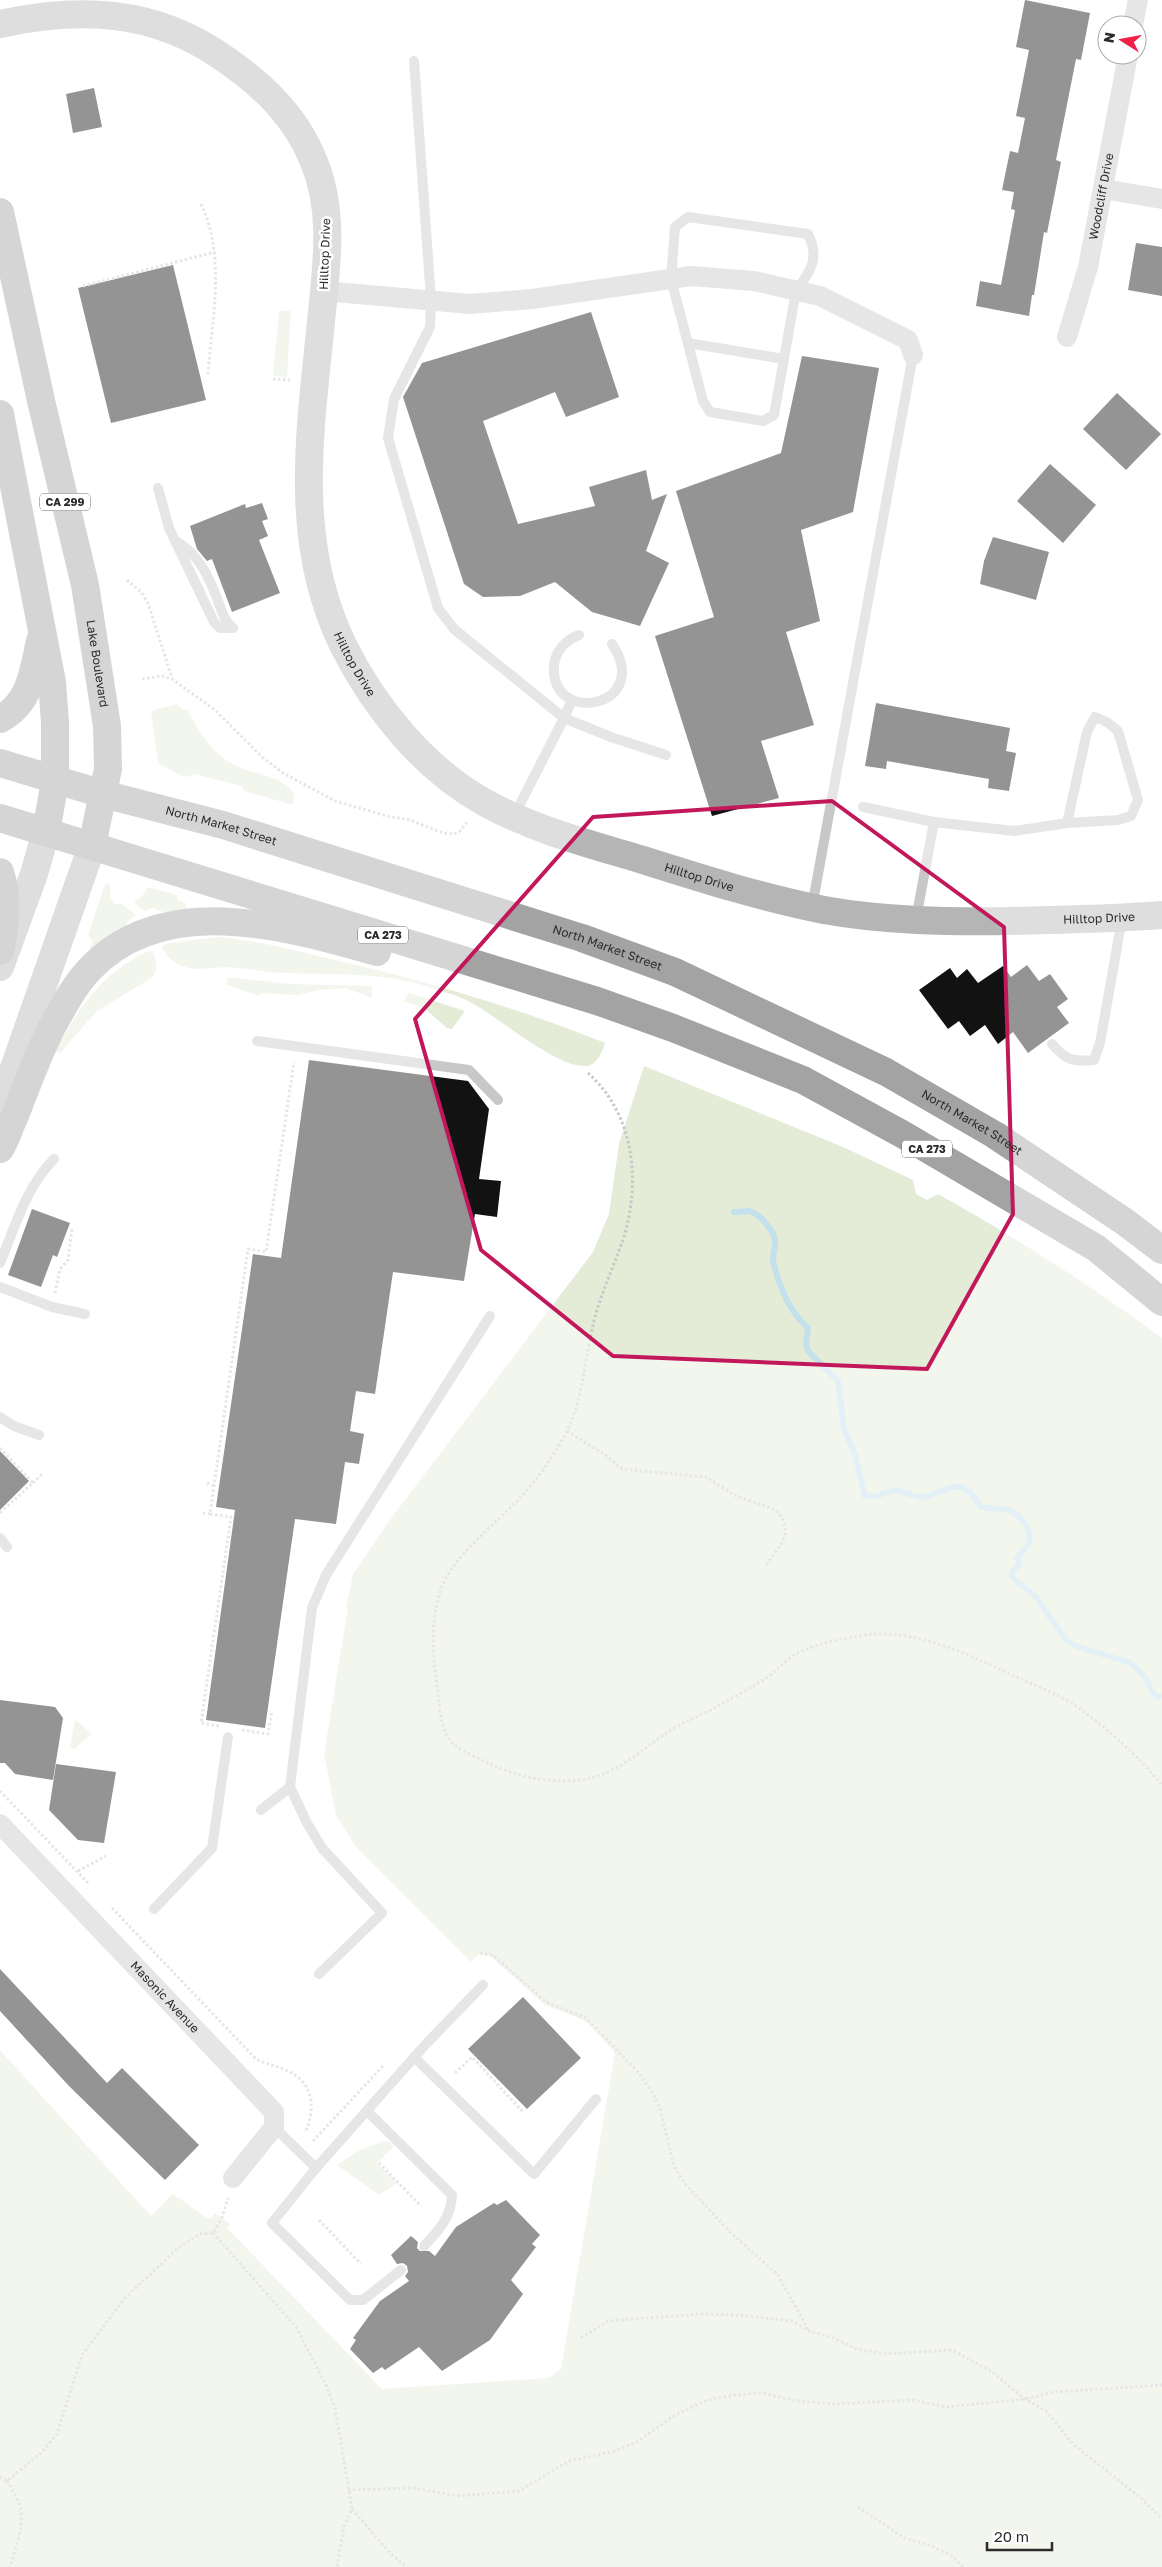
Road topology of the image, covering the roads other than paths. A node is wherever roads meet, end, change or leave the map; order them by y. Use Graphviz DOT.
graph roads {
  1 [pos="1138,0"];
  2 [pos="1135,15"];
  3 [pos="0,24"];
  4 [pos="414,61"];
  5 [pos="1126,65"];
  6 [pos="1103,189"];
  7 [pos="1162,199"];
  8 [pos="0,212"];
  9 [pos="671,280"];
  10 [pos="796,291"];
  11 [pos="324,292"];
  12 [pos="430,299"];
  13 [pos="1067,337"];
  14 [pos="688,343"];
  15 [pos="912,355"];
  16 [pos="784,360"];
  17 [pos="0,414"];
  18 [pos="158,488"];
  19 [pos="175,540"];
  20 [pos="42,632"];
  21 [pos="580,635"];
  22 [pos="612,644"];
  23 [pos="572,700"];
  24 [pos="564,718"];
  25 [pos="0,719"];
  26 [pos="666,755"];
  27 [pos="0,763"];
  28 [pos="55,781"];
  29 [pos="104,794"];
  30 [pos="863,807"];
  31 [pos="514,816"];
  32 [pos="0,818"];
  33 [pos="934,822"];
  34 [pos="1066,823"];
  35 [pos="46,832"];
  36 [pos="92,846"];
  37 [pos="0,872"];
  38 [pos="812,907"];
  39 [pos="1162,915"];
  40 [pos="1122,918"];
  41 [pos="916,920"];
  42 [pos="0,951"];
  43 [pos="0,967"];
  44 [pos="673,1028"];
  45 [pos="257,1041"];
  46 [pos="1052,1044"];
  47 [pos="498,1100"];
  48 [pos="0,1108"];
  49 [pos="0,1150"];
  50 [pos="54,1159"];
  51 [pos="1162,1250"];
  52 [pos="0,1263"];
  53 [pos="0,1287"];
  54 [pos="1162,1302"];
  55 [pos="85,1314"];
  56 [pos="490,1316"];
  57 [pos="0,1418"];
  58 [pos="39,1435"];
  59 [pos="0,1538"];
  60 [pos="7,1547"];
  61 [pos="228,1737"];
  62 [pos="290,1788"];
  63 [pos="261,1810"];
  64 [pos="0,1824"];
  65 [pos="154,1909"];
  66 [pos="319,1974"];
  67 [pos="483,1985"];
  68 [pos="414,2057"];
  69 [pos="596,2099"];
  70 [pos="367,2111"];
  71 [pos="274,2127"];
  72 [pos="316,2168"];
  73 [pos="233,2178"];
  74 [pos="424,2246"];
  75 [pos="401,2270"];
  1 -- 2 [label="street"];
  3 -- 11 [label="main road, Hilltop Drive"];
  4 -- 12 [label="lane"];
  5 -- 6 [label="street, Woodcliff Drive"];
  6 -- 7 [label="street"];
  6 -- 13 [label="street, Woodcliff Drive"];
  8 -- 29 [label="main road, Lake Boulevard / CA 299"];
  9 -- 10 [label="street"];
  9 -- 10 [label="lane"];
  9 -- 12 [label="street"];
  9 -- 14 [label="lane"];
  10 -- 15 [label="street"];
  10 -- 16 [label="lane"];
  11 -- 12 [label="street"];
  11 -- 31 [label="main road, Hilltop Drive"];
  12 -- 24 [label="lane"];
  14 -- 16 [label="lane"];
  14 -- 16 [label="lane"];
  15 -- 38 [label="lane"];
  17 -- 20 [label="main road"];
  18 -- 19 [label="lane"];
  19 -- 19 [label="lane"];
  20 -- 25 [label="main road"];
  20 -- 28 [label="main road"];
  21 -- 23 [label="lane"];
  22 -- 23 [label="lane"];
  23 -- 24 [label="lane"];
  24 -- 26 [label="lane"];
  24 -- 31 [label="lane"];
  27 -- 28 [label="main road, North Market Street"];
  28 -- 29 [label="main road, North Market Street"];
  28 -- 35 [label="main road"];
  29 -- 36 [label="main road, Lake Boulevard"];
  29 -- 51 [label="main road, North Market Street"];
  30 -- 33 [label="lane"];
  31 -- 38 [label="main road, Hilltop Drive"];
  32 -- 35 [label="main road, CA 273"];
  33 -- 34 [label="lane"];
  33 -- 41 [label="lane"];
  34 -- 34 [label="lane"];
  35 -- 36 [label="main road, CA 273"];
  35 -- 43 [label="main road"];
  36 -- 44 [label="main road, CA 273"];
  36 -- 48 [label="main road, Lake Boulevard"];
  37 -- 42 [label="main road"];
  38 -- 41 [label="main road, Hilltop Drive"];
  39 -- 40 [label="main road, Hilltop Drive"];
  40 -- 41 [label="main road, Hilltop Drive"];
  40 -- 46 [label="lane"];
  44 -- 49 [label="main road"];
  44 -- 54 [label="main road, CA 273"];
  45 -- 47 [label="lane"];
  50 -- 52 [label="lane"];
  53 -- 55 [label="lane"];
  56 -- 62 [label="lane"];
  57 -- 58 [label="lane"];
  59 -- 60 [label="lane"];
  61 -- 65 [label="lane"];
  62 -- 63 [label="lane"];
  62 -- 66 [label="lane"];
  64 -- 71 [label="street, Masonic Avenue"];
  67 -- 68 [label="lane"];
  68 -- 69 [label="lane"];
  68 -- 70 [label="lane"];
  70 -- 72 [label="lane"];
  70 -- 74 [label="lane"];
  71 -- 72 [label="lane"];
  71 -- 73 [label="street"];
  72 -- 75 [label="lane"];
}
